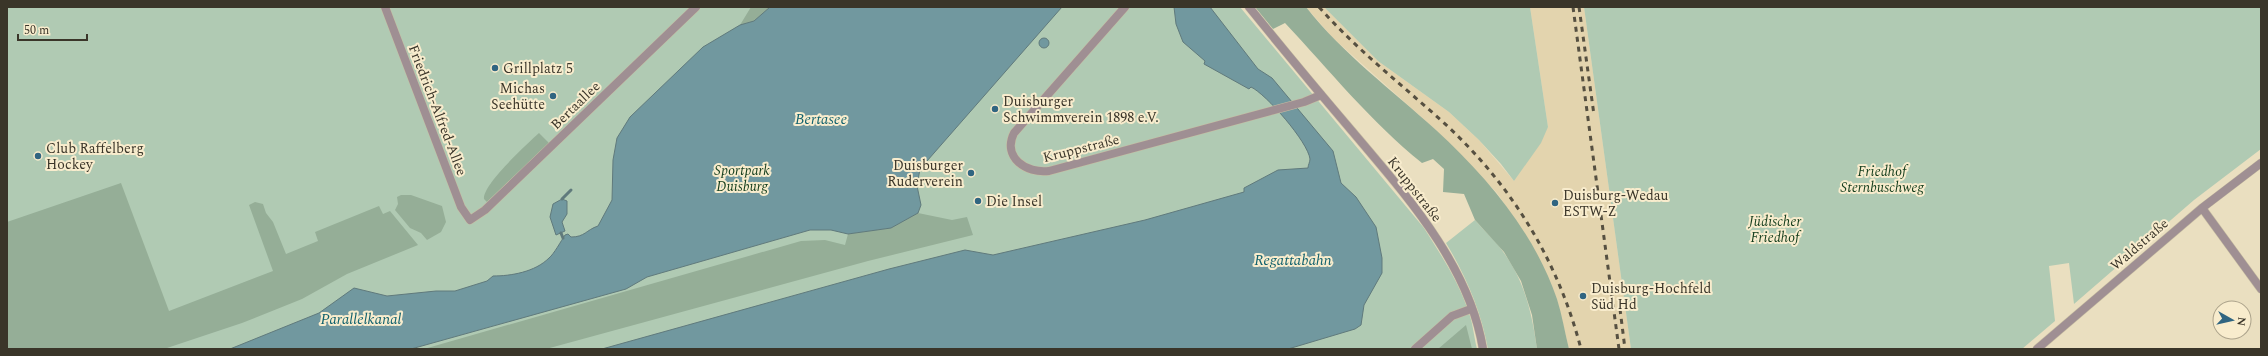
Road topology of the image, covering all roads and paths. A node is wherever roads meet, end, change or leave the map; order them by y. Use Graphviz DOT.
graph roads {
  1 [pos="385,7"];
  2 [pos="696,7"];
  3 [pos="1125,7"];
  4 [pos="1249,7"];
  5 [pos="1322,95"];
  6 [pos="2261,163"];
  7 [pos="2202,208"];
  8 [pos="470,220"];
  9 [pos="2261,289"];
  10 [pos="1471,309"];
  11 [pos="1415,349"];
  12 [pos="1483,349"];
  13 [pos="2038,349"];
  1 -- 8 [label="street, Friedrich-Alfred-Allee"];
  2 -- 8 [label="street, Bertaallee"];
  3 -- 5 [label="street, Kruppstraße"];
  4 -- 5 [label="street, Kruppstraße"];
  5 -- 10 [label="street, Kruppstraße"];
  6 -- 7 [label="street, Waldstraße"];
  7 -- 9 [label="street"];
  7 -- 13 [label="street, Waldstraße"];
  10 -- 11 [label="street"];
  10 -- 12 [label="street, Kruppstraße"];
}
